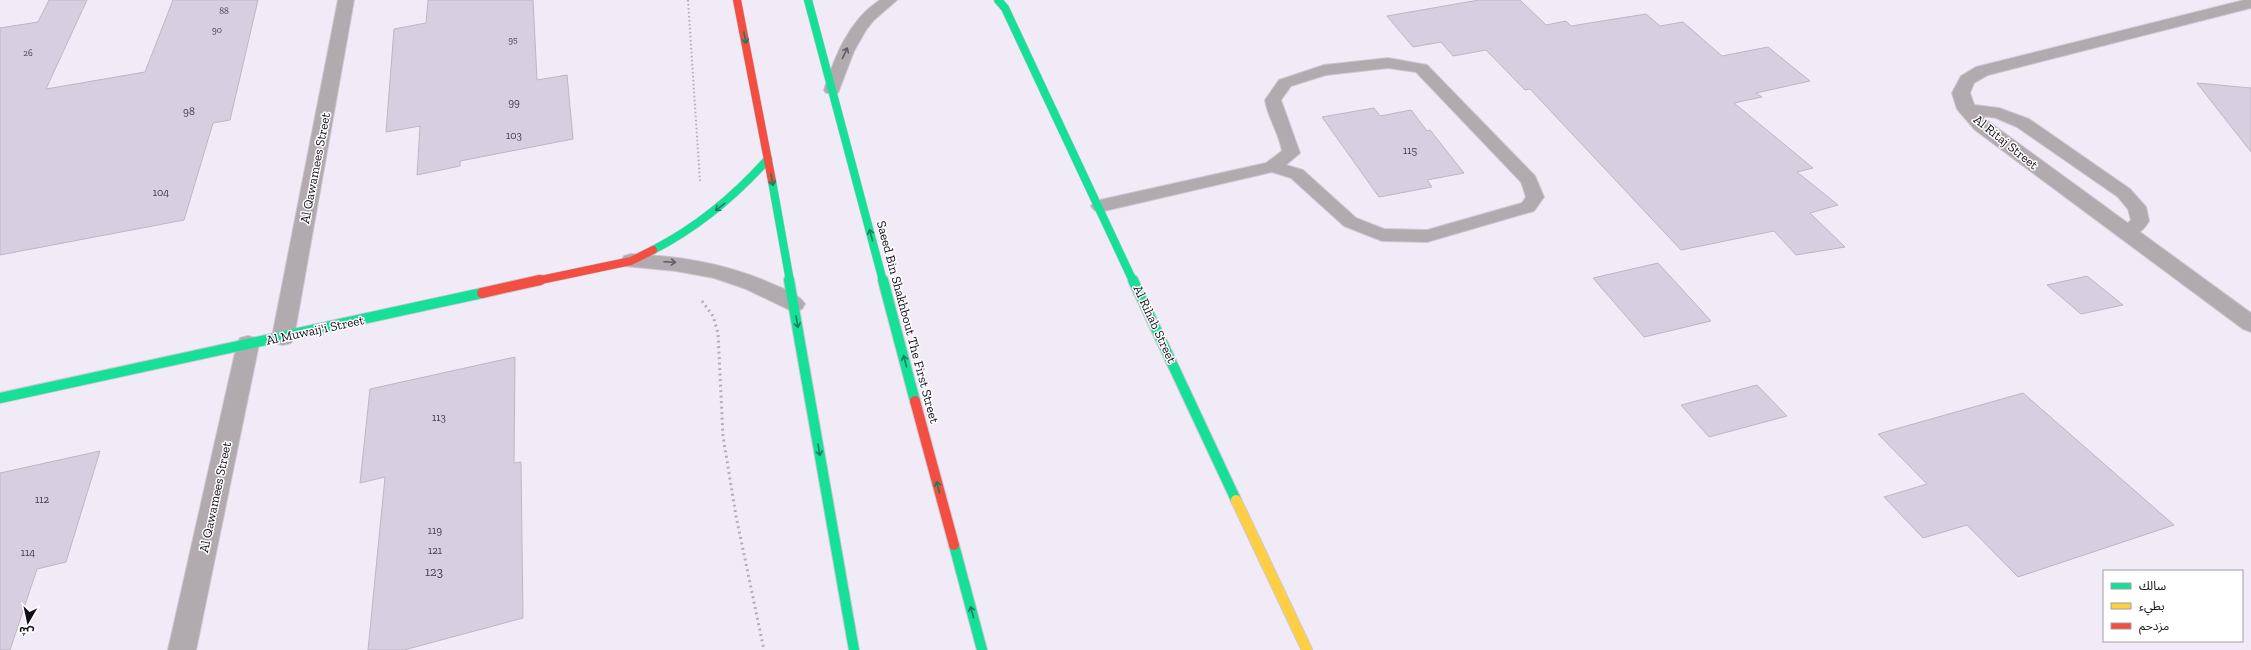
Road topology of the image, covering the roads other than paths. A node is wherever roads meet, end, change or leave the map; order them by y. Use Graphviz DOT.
graph roads {
  1 [pos="346,0"];
  2 [pos="737,0"];
  3 [pos="808,0"];
  4 [pos="890,0"];
  5 [pos="998,0"];
  6 [pos="2251,3"];
  7 [pos="832,90"];
  8 [pos="1966,109"];
  9 [pos="768,160"];
  10 [pos="1272,167"];
  11 [pos="1100,206"];
  12 [pos="2127,233"];
  13 [pos="631,261"];
  14 [pos="794,304"];
  15 [pos="2251,324"];
  16 [pos="283,337"];
  17 [pos="248,344"];
  18 [pos="0,398"];
  19 [pos="182,650"];
  20 [pos="854,650"];
  21 [pos="982,650"];
  22 [pos="1307,650"];
  1 -- 16 [label="street, Al Qawamees Street"];
  2 -- 9 [label="main road, one-way"];
  3 -- 7 [label="main road, Saeed Bin Shakhbout The First Street"];
  7 -- 4 [label="lane, one-way"];
  5 -- 11 [label="main road, Al Rihab Street"];
  6 -- 8 [label="street, Al Ritaj Street"];
  21 -- 7 [label="main road, Saeed Bin Shakhbout The First Street, one-way"];
  8 -- 12 [label="street, Al Ritaj Street"];
  8 -- 12 [label="lane"];
  9 -- 13 [label="main road, Al Muwaij'i Street, one-way"];
  9 -- 14 [label="main road, one-way"];
  10 -- 10 [label="lane"];
  10 -- 11 [label="lane"];
  11 -- 22 [label="main road, Al Rihab Street"];
  12 -- 15 [label="street, Al Ritaj Street"];
  13 -- 14 [label="street, Al Muwaij'i Street, one-way"];
  13 -- 16 [label="main road, Al Muwaij'i Street"];
  14 -- 20 [label="main road, one-way"];
  16 -- 17 [label="main road, Al Muwaij'i Street"];
  17 -- 18 [label="main road, Al Muwaij'i Street"];
  17 -- 19 [label="street, Al Qawamees Street"];
}
